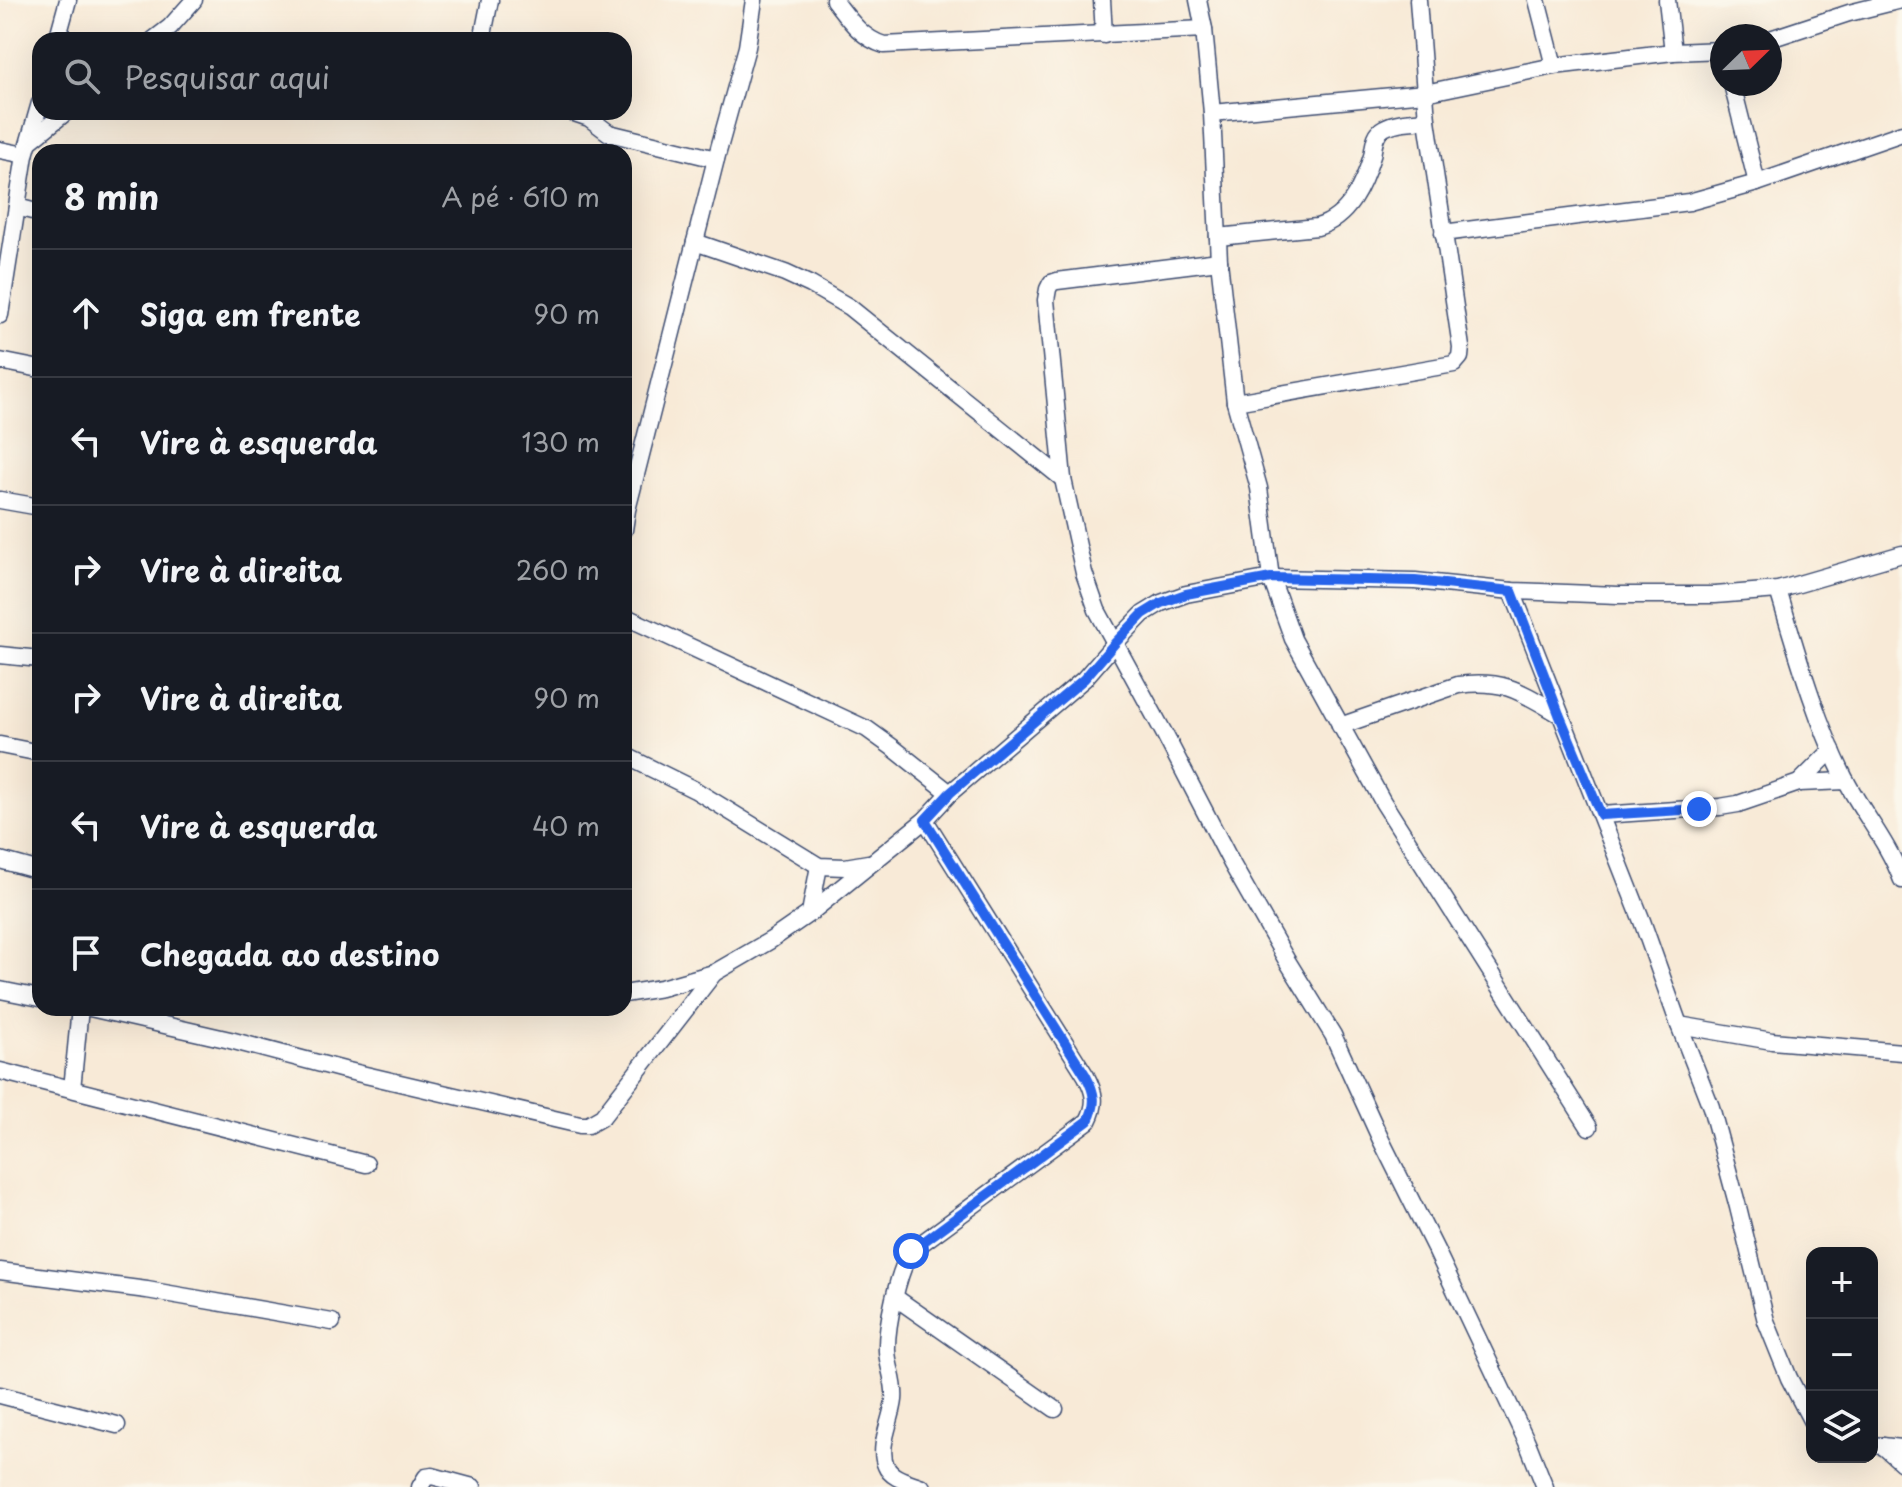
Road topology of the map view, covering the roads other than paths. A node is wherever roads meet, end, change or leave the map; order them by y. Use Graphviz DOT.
graph roads {
  1 [pos="68,0"];
  2 [pos="194,0"];
  3 [pos="490,0"];
  4 [pos="754,0"];
  5 [pos="834,0"];
  6 [pos="1102,0"];
  7 [pos="1198,0"];
  8 [pos="1418,0"];
  9 [pos="1537,0"];
  10 [pos="1667,0"];
  11 [pos="1901,0"];
  12 [pos="1204,29"];
  13 [pos="59,32"];
  14 [pos="163,32"];
  15 [pos="484,32"];
  16 [pos="1104,35"];
  17 [pos="1782,35"];
  18 [pos="1710,50"];
  19 [pos="1673,52"];
  20 [pos="1554,66"];
  21 [pos="1425,93"];
  22 [pos="1735,96"];
  23 [pos="1212,113"];
  24 [pos="35,120"];
  25 [pos="57,120"];
  26 [pos="592,120"];
  27 [pos="1427,120"];
  28 [pos="1902,133"];
  29 [pos="27,148"];
  30 [pos="0,150"];
  31 [pos="716,159"];
  32 [pos="1757,183"];
  33 [pos="17,207"];
  34 [pos="32,211"];
  35 [pos="1443,233"];
  36 [pos="1218,237"];
  37 [pos="695,242"];
  38 [pos="1219,261"];
  39 [pos="0,315"];
  40 [pos="0,361"];
  41 [pos="32,367"];
  42 [pos="1235,402"];
  43 [pos="632,476"];
  44 [pos="1063,479"];
  45 [pos="0,500"];
  46 [pos="32,506"];
  47 [pos="1902,554"];
  48 [pos="1271,578"];
  49 [pos="1778,590"];
  50 [pos="1512,591"];
  51 [pos="632,620"];
  52 [pos="1115,643"];
  53 [pos="0,655"];
  54 [pos="32,658"];
  55 [pos="1559,714"];
  56 [pos="1340,726"];
  57 [pos="0,745"];
  58 [pos="1832,750"];
  59 [pos="32,751"];
  60 [pos="632,759"];
  61 [pos="1846,781"];
  62 [pos="1799,783"];
  63 [pos="950,793"];
  64 [pos="1601,815"];
  65 [pos="925,820"];
  66 [pos="0,860"];
  67 [pos="870,862"];
  68 [pos="819,866"];
  69 [pos="32,869"];
  70 [pos="1902,880"];
  71 [pos="810,913"];
  72 [pos="714,973"];
  73 [pos="0,990"];
  74 [pos="632,993"];
  75 [pos="32,996"];
  76 [pos="79,1016"];
  77 [pos="125,1016"];
  78 [pos="1679,1025"];
  79 [pos="1902,1052"];
  80 [pos="0,1071"];
  81 [pos="72,1089"];
  82 [pos="1589,1127"];
  83 [pos="366,1164"];
  84 [pos="0,1271"];
  85 [pos="896,1298"];
  86 [pos="332,1322"];
  87 [pos="0,1395"];
  88 [pos="1055,1409"];
  89 [pos="1806,1411"];
  90 [pos="117,1425"];
  91 [pos="1878,1446"];
  92 [pos="1878,1447"];
  93 [pos="1902,1448"];
  94 [pos="1902,1463"];
  95 [pos="420,1487"];
  96 [pos="473,1487"];
  97 [pos="922,1487"];
  98 [pos="1545,1487"];
  1 -- 13 [label="street"];
  2 -- 14 [label="street"];
  3 -- 15 [label="street"];
  4 -- 31 [label="street"];
  5 -- 16 [label="street"];
  6 -- 16 [label="street"];
  7 -- 12 [label="street"];
  8 -- 21 [label="street"];
  9 -- 20 [label="street"];
  10 -- 19 [label="street"];
  11 -- 17 [label="street"];
  12 -- 16 [label="street"];
  12 -- 23 [label="street"];
  18 -- 19 [label="street"];
  19 -- 20 [label="street"];
  20 -- 21 [label="street"];
  21 -- 23 [label="street"];
  21 -- 27 [label="street"];
  22 -- 32 [label="street"];
  23 -- 36 [label="street"];
  24 -- 29 [label="street"];
  25 -- 29 [label="street"];
  26 -- 31 [label="street"];
  27 -- 35 [label="street"];
  27 -- 36 [label="street"];
  28 -- 32 [label="street"];
  29 -- 30 [label="street"];
  29 -- 33 [label="street"];
  31 -- 37 [label="street"];
  32 -- 35 [label="street"];
  33 -- 34 [label="street"];
  33 -- 39 [label="street"];
  35 -- 42 [label="street"];
  36 -- 38 [label="street"];
  37 -- 43 [label="street"];
  37 -- 44 [label="street"];
  38 -- 42 [label="street"];
  38 -- 44 [label="street"];
  40 -- 41 [label="street"];
  42 -- 48 [label="street"];
  44 -- 52 [label="street"];
  45 -- 46 [label="street"];
  47 -- 49 [label="street"];
  48 -- 50 [label="street"];
  48 -- 52 [label="street"];
  48 -- 56 [label="street"];
  49 -- 50 [label="street"];
  49 -- 58 [label="street"];
  50 -- 55 [label="street"];
  51 -- 63 [label="street"];
  52 -- 63 [label="street"];
  52 -- 98 [label="street"];
  53 -- 54 [label="street"];
  55 -- 56 [label="street"];
  55 -- 64 [label="street"];
  56 -- 82 [label="street"];
  57 -- 59 [label="street"];
  58 -- 61 [label="street"];
  58 -- 62 [label="street"];
  60 -- 68 [label="street"];
  61 -- 62 [label="street"];
  61 -- 70 [label="street"];
  62 -- 64 [label="street"];
  63 -- 65 [label="street"];
  64 -- 78 [label="street"];
  65 -- 67 [label="street"];
  65 -- 85 [label="street"];
  66 -- 69 [label="street"];
  67 -- 68 [label="street"];
  67 -- 71 [label="street"];
  68 -- 71 [label="street"];
  71 -- 72 [label="street"];
  72 -- 74 [label="street"];
  72 -- 77 [label="street"];
  73 -- 75 [label="street"];
  76 -- 81 [label="street"];
  78 -- 79 [label="street"];
  78 -- 89 [label="street"];
  80 -- 81 [label="street"];
  81 -- 83 [label="street"];
  84 -- 86 [label="street"];
  85 -- 88 [label="street"];
  85 -- 97 [label="street"];
  87 -- 90 [label="street"];
  91 -- 93 [label="street"];
  92 -- 94 [label="street"];
  95 -- 96 [label="street"];
}
